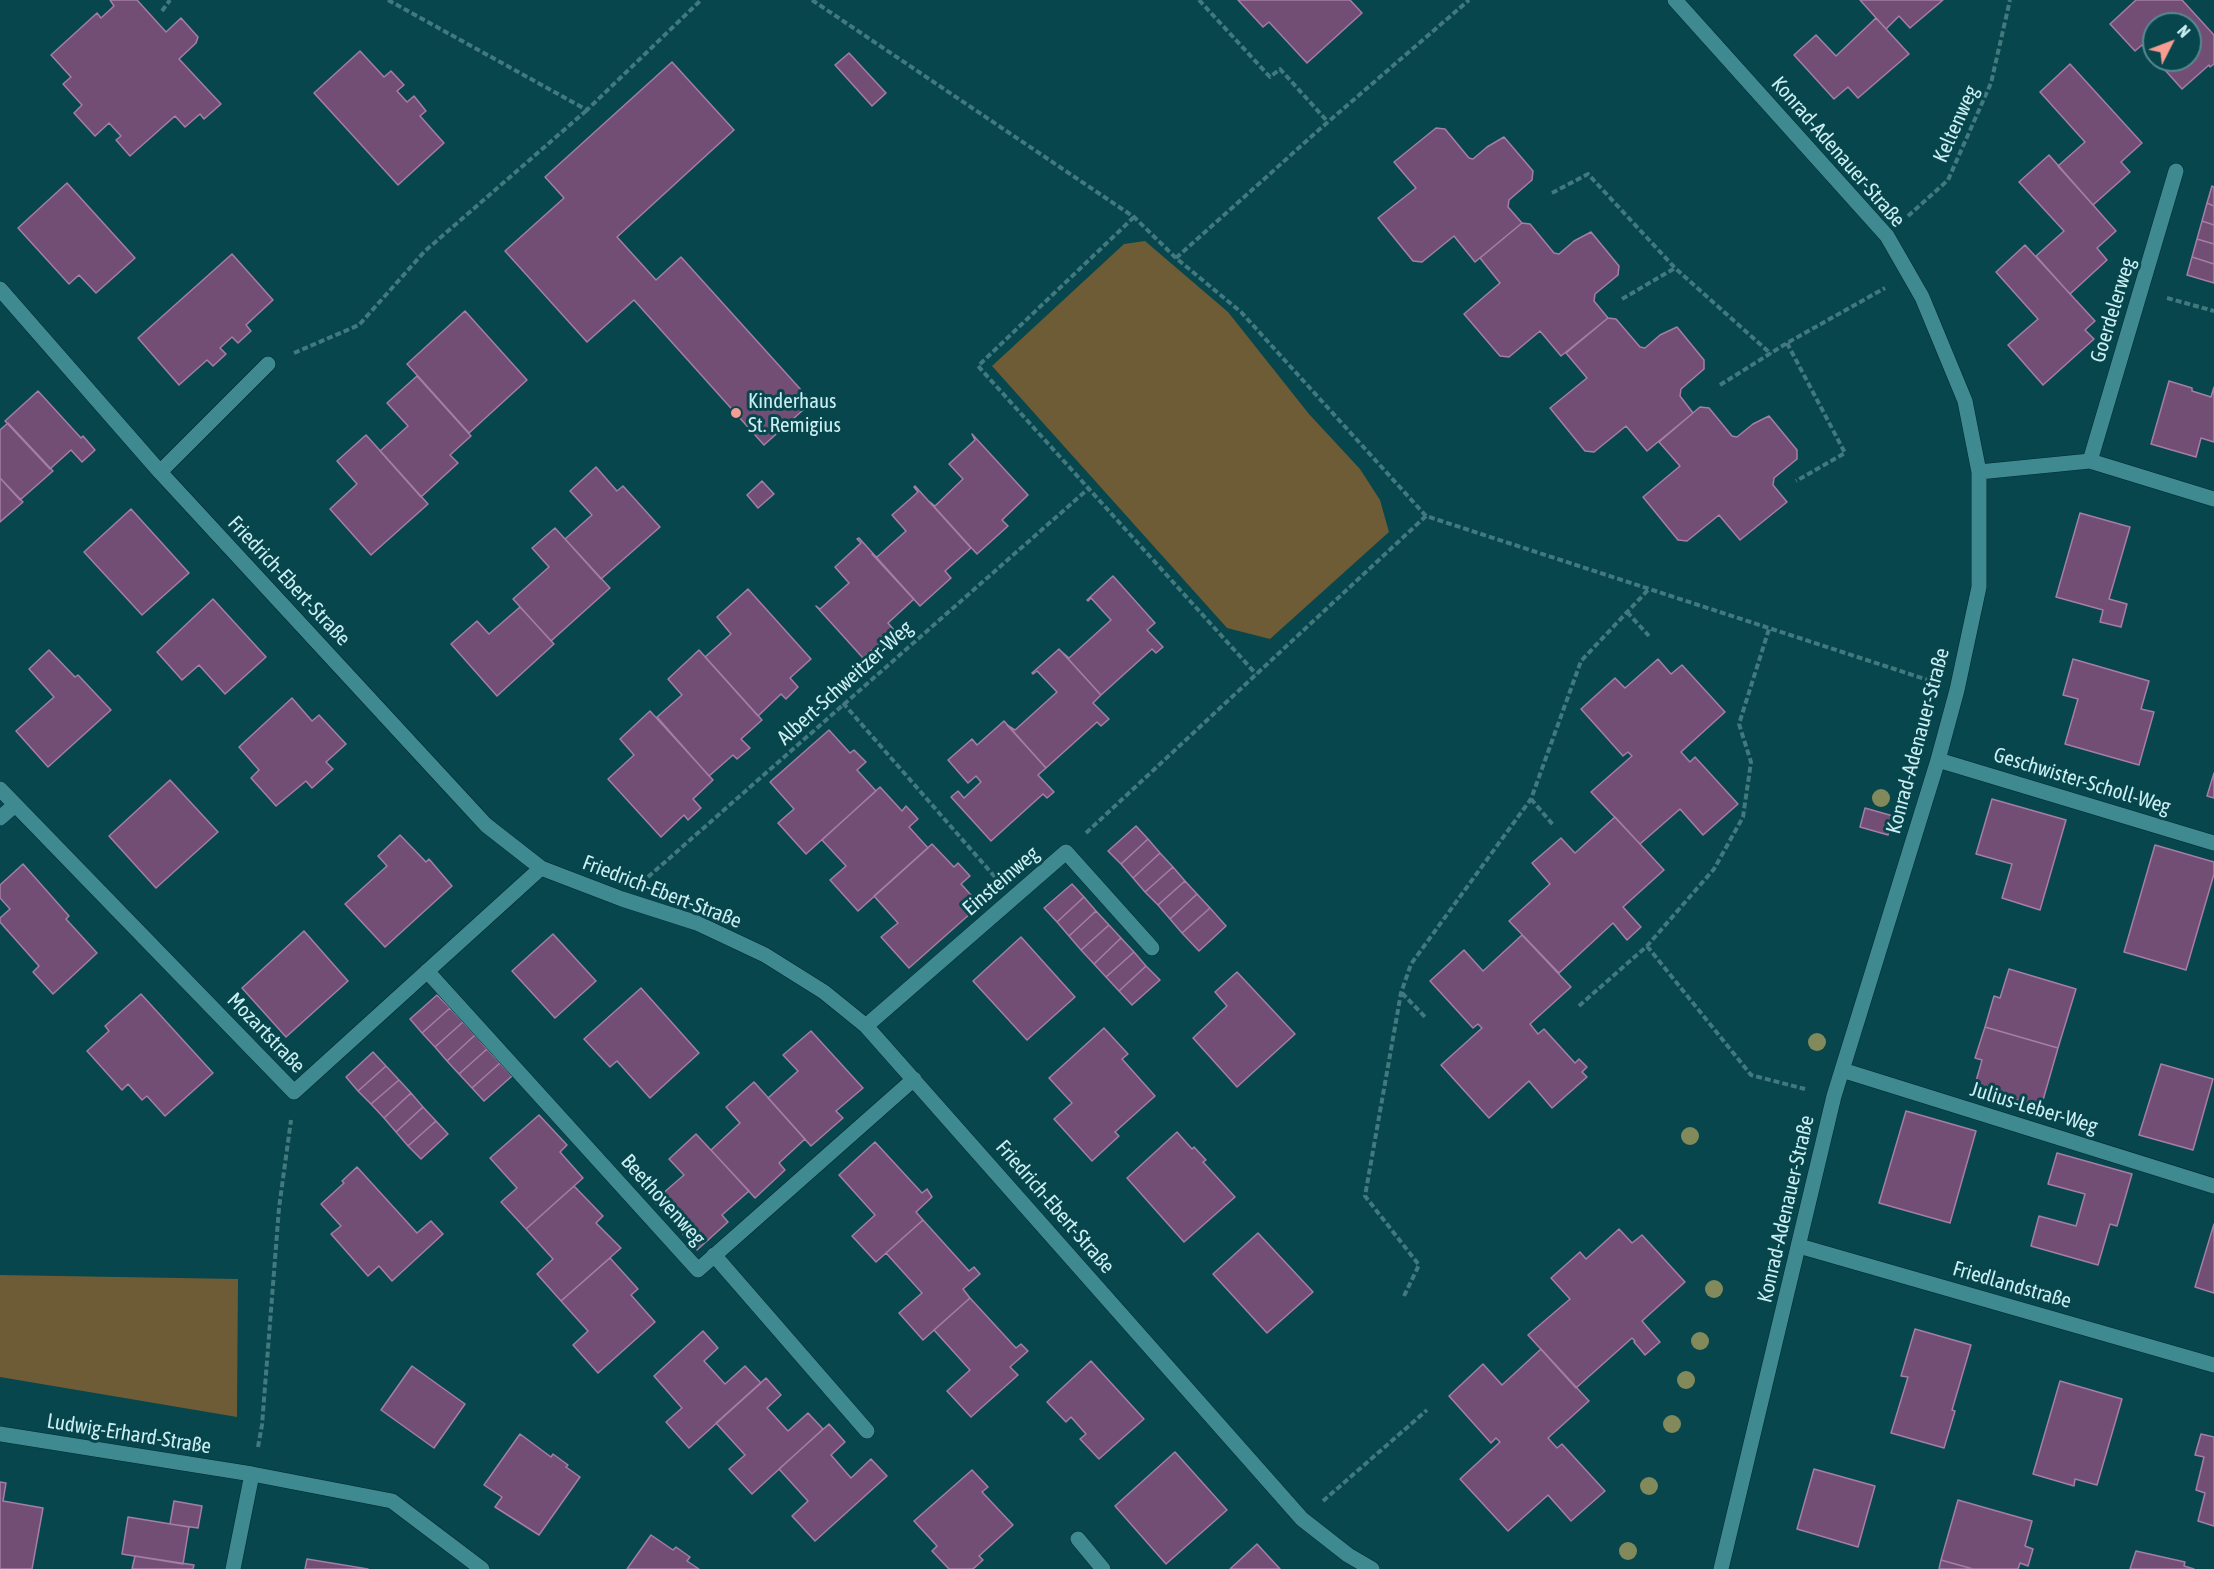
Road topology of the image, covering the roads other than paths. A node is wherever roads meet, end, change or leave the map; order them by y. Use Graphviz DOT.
graph roads {
  1 [pos="1680,2"];
  2 [pos="2176,171"];
  3 [pos="0,289"];
  4 [pos="268,364"];
  5 [pos="2090,461"];
  6 [pos="160,472"];
  7 [pos="1979,472"];
  8 [pos="2214,499"];
  9 [pos="1938,760"];
  10 [pos="0,789"];
  11 [pos="15,805"];
  12 [pos="0,818"];
  13 [pos="2214,843"];
  14 [pos="541,868"];
  15 [pos="1152,948"];
  16 [pos="427,971"];
  17 [pos="866,1026"];
  18 [pos="1842,1070"];
  19 [pos="914,1079"];
  20 [pos="2214,1186"];
  21 [pos="1799,1246"];
  22 [pos="714,1255"];
  23 [pos="2214,1365"];
  24 [pos="867,1431"];
  25 [pos="0,1434"];
  26 [pos="252,1474"];
  27 [pos="1078,1539"];
  28 [pos="233,1569"];
  29 [pos="482,1569"];
  30 [pos="1103,1569"];
  31 [pos="1372,1569"];
  32 [pos="1721,1569"];
  1 -- 7 [label="street, Konrad-Adenauer-Straße"];
  2 -- 5 [label="street, Goerdelerweg"];
  3 -- 6 [label="street, Friedrich-Ebert-Straße"];
  4 -- 6 [label="street"];
  5 -- 7 [label="street"];
  5 -- 8 [label="street"];
  6 -- 14 [label="street, Friedrich-Ebert-Straße"];
  7 -- 9 [label="street, Konrad-Adenauer-Straße"];
  9 -- 13 [label="street, Geschwister-Scholl-Weg"];
  9 -- 18 [label="street, Konrad-Adenauer-Straße"];
  10 -- 11 [label="street, Mozartstraße"];
  11 -- 12 [label="street"];
  11 -- 16 [label="street, Mozartstraße"];
  14 -- 16 [label="street, Mozartstraße"];
  14 -- 17 [label="street, Friedrich-Ebert-Straße"];
  15 -- 17 [label="street, Einsteinweg"];
  16 -- 22 [label="street, Beethovenweg"];
  17 -- 19 [label="street, Friedrich-Ebert-Straße"];
  18 -- 20 [label="street, Julius-Leber-Weg"];
  18 -- 21 [label="street, Konrad-Adenauer-Straße"];
  19 -- 22 [label="street, Beethovenweg"];
  19 -- 31 [label="street, Friedrich-Ebert-Straße"];
  21 -- 23 [label="street, Friedlandstraße"];
  21 -- 32 [label="street, Konrad-Adenauer-Straße"];
  22 -- 24 [label="street"];
  25 -- 26 [label="street, Ludwig-Erhard-Straße"];
  26 -- 28 [label="street"];
  26 -- 29 [label="street, Ludwig-Erhard-Straße"];
  27 -- 30 [label="street"];
}
